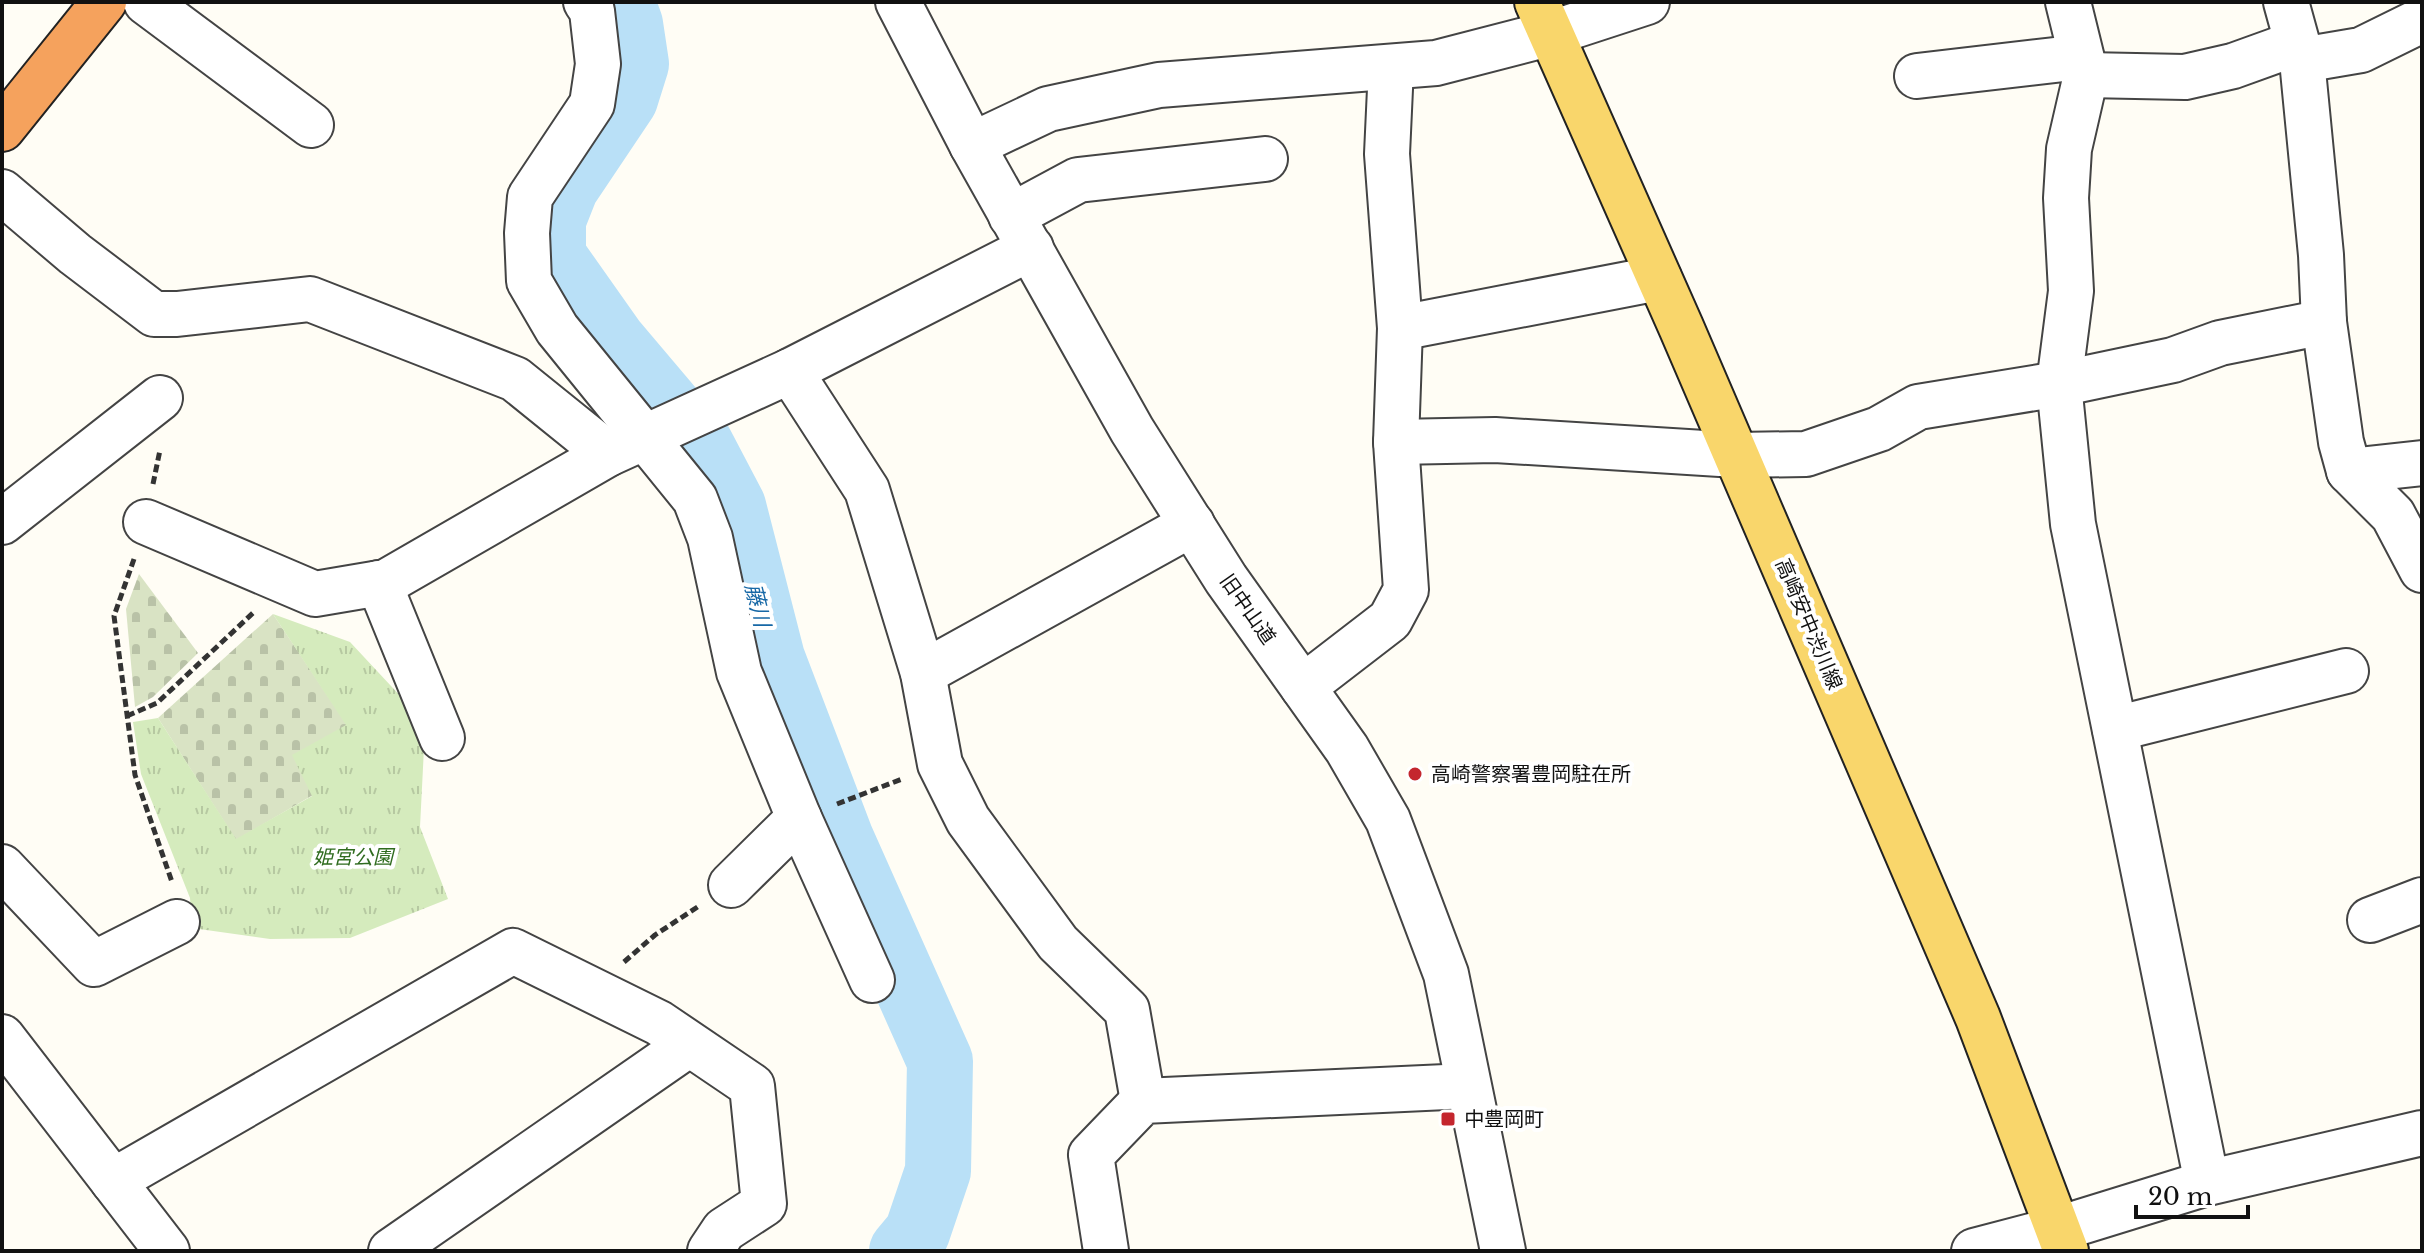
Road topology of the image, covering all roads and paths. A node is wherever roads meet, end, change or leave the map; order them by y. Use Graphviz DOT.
graph roads {
  1 [pos="104,2"];
  2 [pos="146,2"];
  3 [pos="586,2"];
  4 [pos="898,2"];
  5 [pos="1647,2"];
  6 [pos="2068,2"];
  7 [pos="1545,18"];
  8 [pos="2422,20"];
  9 [pos="2295,35"];
  10 [pos="2083,66"];
  11 [pos="1391,67"];
  12 [pos="1917,76"];
  13 [pos="311,125"];
  14 [pos="2,129"];
  15 [pos="972,145"];
  16 [pos="1265,159"];
  17 [pos="2,192"];
  18 [pos="1021,232"];
  19 [pos="1659,278"];
  20 [pos="2324,322"];
  21 [pos="1400,328"];
  22 [pos="790,371"];
  23 [pos="2059,384"];
  24 [pos="160,398"];
  25 [pos="639,439"];
  26 [pos="1396,442"];
  27 [pos="1736,455"];
  28 [pos="2422,463"];
  29 [pos="2349,471"];
  30 [pos="2,522"];
  31 [pos="146,522"];
  32 [pos="1192,524"];
  33 [pos="2422,570"];
  34 [pos="379,583"];
  35 [pos="261,605"];
  36 [pos="2346,671"];
  37 [pos="923,673"];
  38 [pos="1303,687"];
  39 [pos="127,716"];
  40 [pos="2115,729"];
  41 [pos="442,738"];
  42 [pos="940,764"];
  43 [pos="847,800"];
  44 [pos="799,818"];
  45 [pos="2,867"];
  46 [pos="731,885"];
  47 [pos="2422,900"];
  48 [pos="2370,920"];
  49 [pos="177,922"];
  50 [pos="623,962"];
  51 [pos="872,980"];
  52 [pos="2,1037"];
  53 [pos="688,1045"];
  54 [pos="1468,1086"];
  55 [pos="1143,1101"];
  56 [pos="2422,1133"];
  57 [pos="113,1181"];
  58 [pos="2207,1183"];
  59 [pos="2062,1240"];
  60 [pos="167,1251"];
  61 [pos="391,1251"];
  62 [pos="710,1251"];
  63 [pos="1106,1251"];
  64 [pos="1503,1251"];
  65 [pos="1974,1251"];
  1 -- 14 [label="highway"];
  2 -- 13 [label="street"];
  3 -- 25 [label="street"];
  4 -- 15 [label="street, 旧中山道"];
  5 -- 7 [label="street"];
  6 -- 10 [label="street"];
  7 -- 11 [label="street"];
  7 -- 19 [label="main road, 高崎安中渋川線"];
  8 -- 9 [label="street"];
  9 -- 10 [label="street"];
  9 -- 20 [label="street"];
  10 -- 12 [label="street"];
  10 -- 23 [label="street"];
  11 -- 15 [label="street"];
  11 -- 21 [label="street"];
  15 -- 18 [label="street, 旧中山道"];
  16 -- 18 [label="street"];
  17 -- 25 [label="street"];
  18 -- 22 [label="street"];
  18 -- 32 [label="street, 旧中山道"];
  19 -- 21 [label="street"];
  19 -- 27 [label="main road, 高崎安中渋川線"];
  20 -- 23 [label="street"];
  20 -- 29 [label="street"];
  21 -- 26 [label="street"];
  22 -- 25 [label="street"];
  22 -- 37 [label="street"];
  23 -- 27 [label="street"];
  23 -- 40 [label="street"];
  24 -- 30 [label="street"];
  24 -- 31 [label="path"];
  25 -- 34 [label="street"];
  25 -- 44 [label="street"];
  26 -- 27 [label="street"];
  26 -- 38 [label="street"];
  27 -- 59 [label="main road, 高崎安中渋川線"];
  28 -- 29 [label="street"];
  29 -- 33 [label="street"];
  31 -- 34 [label="street"];
  31 -- 39 [label="path"];
  32 -- 37 [label="street"];
  32 -- 38 [label="street, 旧中山道"];
  34 -- 41 [label="street"];
  35 -- 39 [label="path"];
  36 -- 40 [label="street"];
  37 -- 42 [label="street"];
  38 -- 54 [label="street, 旧中山道"];
  39 -- 49 [label="path"];
  40 -- 58 [label="street"];
  42 -- 43 [label="path"];
  42 -- 55 [label="street"];
  44 -- 46 [label="street"];
  44 -- 51 [label="street"];
  45 -- 49 [label="street"];
  46 -- 50 [label="path"];
  47 -- 48 [label="street"];
  52 -- 57 [label="street"];
  53 -- 57 [label="street"];
  53 -- 61 [label="street"];
  53 -- 62 [label="street"];
  54 -- 55 [label="street"];
  54 -- 64 [label="street, 旧中山道"];
  55 -- 63 [label="street"];
  56 -- 58 [label="street"];
  57 -- 60 [label="street"];
  58 -- 59 [label="street"];
  59 -- 65 [label="street"];
}
